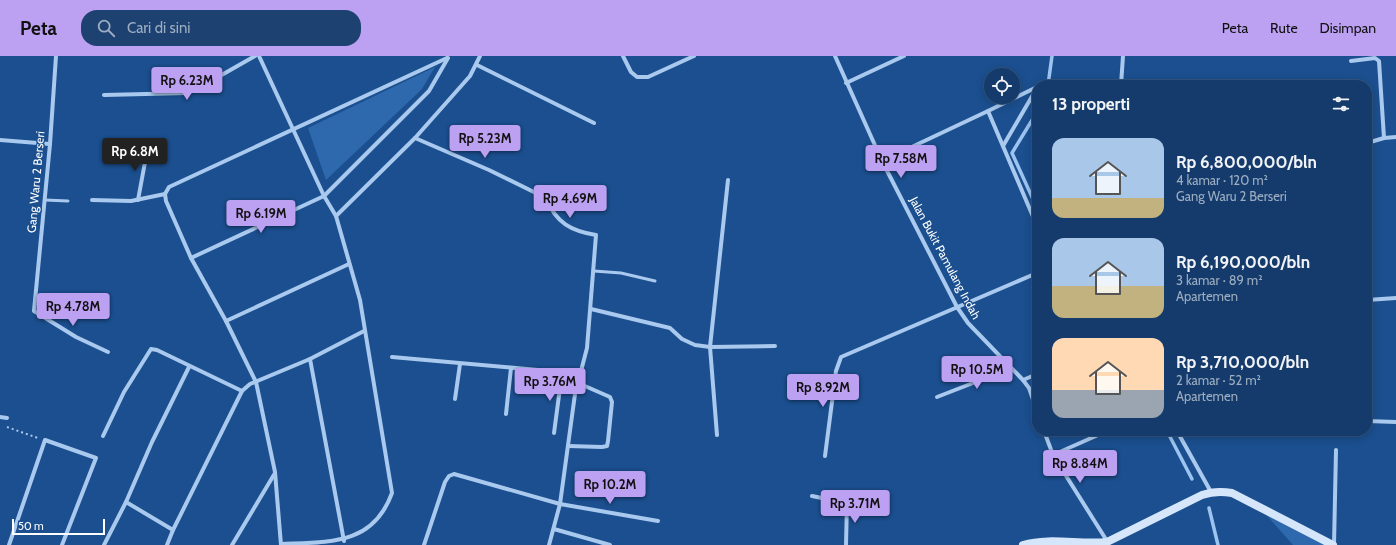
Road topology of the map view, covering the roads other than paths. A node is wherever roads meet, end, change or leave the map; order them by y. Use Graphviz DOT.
graph roads {
  1 [pos="56,56"];
  2 [pos="255,56"];
  3 [pos="259,56"];
  4 [pos="480,56"];
  5 [pos="623,56"];
  6 [pos="694,56"];
  7 [pos="835,56"];
  8 [pos="904,56"];
  9 [pos="1123,56"];
  10 [pos="448,57"];
  11 [pos="1351,61"];
  12 [pos="477,65"];
  13 [pos="1121,80"];
  14 [pos="846,83"];
  15 [pos="1032,89"];
  16 [pos="104,95"];
  17 [pos="1032,96"];
  18 [pos="988,111"];
  19 [pos="594,123"];
  20 [pos="294,129"];
  21 [pos="1396,137"];
  22 [pos="415,138"];
  23 [pos="1384,138"];
  24 [pos="0,140"];
  25 [pos="1372,142"];
  26 [pos="50,144"];
  27 [pos="148,146"];
  28 [pos="1003,146"];
  29 [pos="882,161"];
  30 [pos="728,180"];
  31 [pos="165,194"];
  32 [pos="324,196"];
  33 [pos="44,200"];
  34 [pos="92,200"];
  35 [pos="138,200"];
  36 [pos="68,201"];
  37 [pos="1032,214"];
  38 [pos="336,216"];
  39 [pos="191,258"];
  40 [pos="349,264"];
  41 [pos="594,271"];
  42 [pos="1032,274"];
  43 [pos="655,281"];
  44 [pos="1396,298"];
  45 [pos="1372,300"];
  46 [pos="957,306"];
  47 [pos="591,309"];
  48 [pos="226,321"];
  49 [pos="364,331"];
  50 [pos="775,346"];
  51 [pos="710,347"];
  52 [pos="108,352"];
  53 [pos="392,357"];
  54 [pos="310,359"];
  55 [pos="460,364"];
  56 [pos="1008,364"];
  57 [pos="189,367"];
  58 [pos="511,368"];
  59 [pos="562,373"];
  60 [pos="582,374"];
  61 [pos="1032,376"];
  62 [pos="1023,380"];
  63 [pos="256,382"];
  64 [pos="578,383"];
  65 [pos="242,391"];
  66 [pos="938,397"];
  67 [pos="1032,397"];
  68 [pos="455,399"];
  69 [pos="506,414"];
  70 [pos="0,417"];
  71 [pos="7,418"];
  72 [pos="1372,421"];
  73 [pos="1396,422"];
  74 [pos="554,433"];
  75 [pos="718,435"];
  76 [pos="103,436"];
  77 [pos="1046,436"];
  78 [pos="1096,436"];
  79 [pos="1180,436"];
  80 [pos="568,446"];
  81 [pos="1336,450"];
  82 [pos="1053,455"];
  83 [pos="825,456"];
  84 [pos="275,472"];
  85 [pos="1211,492"];
  86 [pos="812,496"];
  87 [pos="126,502"];
  88 [pos="847,502"];
  89 [pos="560,504"];
  90 [pos="881,510"];
  91 [pos="658,521"];
  92 [pos="554,529"];
  93 [pos="172,530"];
  94 [pos="344,541"];
  95 [pos="1108,542"];
  96 [pos="9,545"];
  97 [pos="62,545"];
  98 [pos="104,545"];
  99 [pos="167,545"];
  100 [pos="232,545"];
  101 [pos="281,545"];
  102 [pos="424,545"];
  103 [pos="549,545"];
  104 [pos="610,545"];
  105 [pos="846,545"];
  106 [pos="1023,545"];
  107 [pos="1334,545"];
  1 -- 26 [label="street, Gang Waru 2 Berseri"];
  2 -- 16 [label="street"];
  3 -- 20 [label="street"];
  4 -- 12 [label="street"];
  5 -- 6 [label="street"];
  7 -- 14 [label="street, Jalan Bukit Pamulang Indah"];
  8 -- 14 [label="street"];
  9 -- 13 [label="street"];
  10 -- 20 [label="street"];
  10 -- 32 [label="street"];
  11 -- 23 [label="street"];
  12 -- 19 [label="street"];
  12 -- 22 [label="street"];
  14 -- 29 [label="street, Jalan Bukit Pamulang Indah"];
  15 -- 18 [label="street"];
  17 -- 28 [label="street"];
  18 -- 28 [label="street"];
  18 -- 29 [label="street"];
  20 -- 31 [label="street"];
  20 -- 32 [label="street"];
  21 -- 23 [label="street"];
  22 -- 38 [label="street"];
  22 -- 41 [label="street"];
  23 -- 25 [label="street"];
  24 -- 26 [label="street"];
  26 -- 33 [label="street, Gang Waru 2 Berseri"];
  27 -- 35 [label="street"];
  28 -- 37 [label="street"];
  29 -- 46 [label="street, Jalan Bukit Pamulang Indah"];
  30 -- 51 [label="street"];
  31 -- 35 [label="street"];
  31 -- 39 [label="street"];
  32 -- 38 [label="street"];
  32 -- 39 [label="street"];
  33 -- 36 [label="lane"];
  33 -- 52 [label="street, Gang Waru 2 Berseri"];
  34 -- 35 [label="street"];
  38 -- 40 [label="street"];
  39 -- 48 [label="street"];
  40 -- 48 [label="street"];
  40 -- 49 [label="street"];
  41 -- 43 [label="lane"];
  41 -- 47 [label="street"];
  42 -- 46 [label="street"];
  44 -- 45 [label="street"];
  46 -- 56 [label="street, Jalan Bukit Pamulang Indah"];
  46 -- 83 [label="street"];
  47 -- 51 [label="street"];
  47 -- 60 [label="street"];
  48 -- 63 [label="street"];
  49 -- 54 [label="street"];
  49 -- 94 [label="street"];
  50 -- 51 [label="street"];
  51 -- 75 [label="street"];
  53 -- 55 [label="street"];
  54 -- 63 [label="street"];
  54 -- 94 [label="street"];
  55 -- 58 [label="street"];
  55 -- 68 [label="street"];
  56 -- 62 [label="street, Jalan Bukit Pamulang Indah"];
  56 -- 66 [label="street"];
  57 -- 65 [label="street"];
  57 -- 76 [label="street"];
  57 -- 87 [label="street"];
  58 -- 59 [label="street"];
  58 -- 69 [label="street"];
  59 -- 60 [label="street"];
  59 -- 74 [label="street"];
  60 -- 64 [label="street"];
  61 -- 62 [label="street"];
  62 -- 67 [label="street, Jalan Bukit Pamulang Indah"];
  63 -- 65 [label="street"];
  63 -- 84 [label="street"];
  64 -- 80 [label="street"];
  64 -- 80 [label="street"];
  65 -- 93 [label="street"];
  70 -- 71 [label="street"];
  72 -- 73 [label="street"];
  77 -- 82 [label="street"];
  78 -- 82 [label="street"];
  79 -- 85 [label="street"];
  80 -- 89 [label="street"];
  81 -- 107 [label="street"];
  82 -- 95 [label="street"];
  84 -- 100 [label="street"];
  84 -- 101 [label="street"];
  85 -- 95 [label="main road"];
  85 -- 107 [label="main road"];
  86 -- 88 [label="street"];
  87 -- 93 [label="street"];
  87 -- 98 [label="street"];
  88 -- 90 [label="street"];
  88 -- 105 [label="street"];
  89 -- 91 [label="street"];
  89 -- 92 [label="street"];
  89 -- 102 [label="street"];
  92 -- 103 [label="street"];
  92 -- 104 [label="street"];
  93 -- 99 [label="street"];
  94 -- 101 [label="street"];
  95 -- 106 [label="main road"];
  96 -- 97 [label="street"];
}
